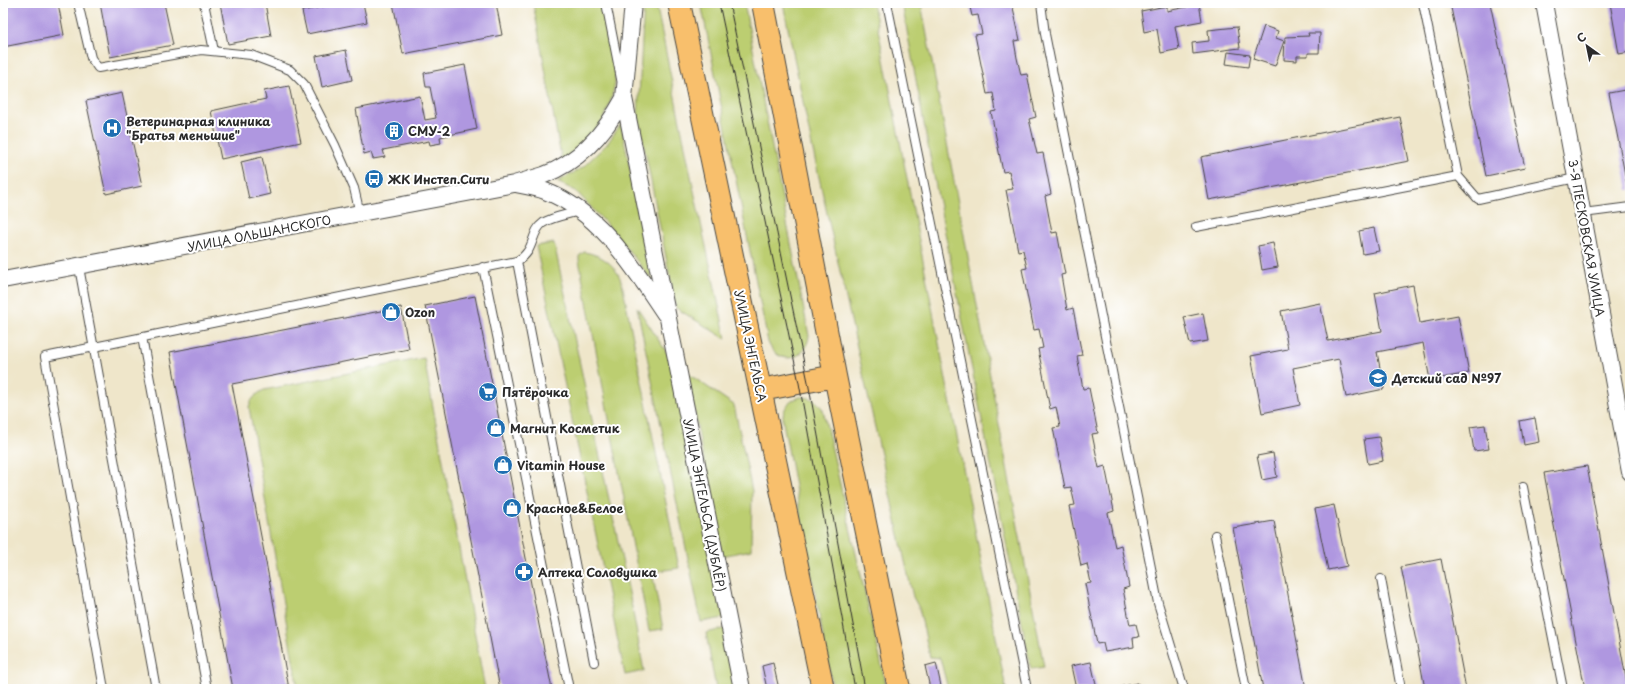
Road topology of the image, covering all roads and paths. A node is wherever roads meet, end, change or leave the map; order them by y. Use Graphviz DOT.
graph roads {
  1 [pos="78,3"];
  2 [pos="204,3"];
  3 [pos="606,3"];
  4 [pos="633,3"];
  5 [pos="678,3"];
  6 [pos="763,3"];
  7 [pos="887,3"];
  8 [pos="1041,3"];
  9 [pos="1423,3"];
  10 [pos="1544,3"];
  11 [pos="214,52"];
  12 [pos="624,98"];
  13 [pos="1458,176"];
  14 [pos="1576,178"];
  15 [pos="514,184"];
  16 [pos="1630,207"];
  17 [pos="580,211"];
  18 [pos="1583,213"];
  19 [pos="360,214"];
  20 [pos="1196,227"];
  21 [pos="516,261"];
  22 [pos="79,266"];
  23 [pos="483,267"];
  24 [pos="3,280"];
  25 [pos="669,321"];
  26 [pos="142,337"];
  27 [pos="94,347"];
  28 [pos="835,376"];
  29 [pos="761,390"];
  30 [pos="1630,472"];
  31 [pos="1523,487"];
  32 [pos="1215,535"];
  33 [pos="1381,579"];
  34 [pos="594,662"];
  35 [pos="104,689"];
  36 [pos="156,689"];
  37 [pos="207,689"];
  38 [pos="569,689"];
  39 [pos="742,689"];
  40 [pos="823,689"];
  41 [pos="899,689"];
  42 [pos="1027,689"];
  43 [pos="1184,689"];
  44 [pos="1246,689"];
  45 [pos="1400,689"];
  46 [pos="1563,689"];
  1 -- 11 [label="lane"];
  2 -- 11 [label="lane"];
  3 -- 12 [label="lane"];
  4 -- 12 [label="street"];
  5 -- 29 [label="main road, УЛИЦА ЭНГЕЛЬСА"];
  6 -- 28 [label="main road"];
  7 -- 42 [label="lane"];
  8 -- 43 [label="lane"];
  9 -- 13 [label="lane"];
  10 -- 14 [label="street, 3-Я ПЕСКОВСКАЯ УЛИЦА"];
  11 -- 19 [label="lane"];
  12 -- 15 [label="street, УЛИЦА ОЛЬШАНСКОГО"];
  12 -- 25 [label="street, УЛИЦА ЭНГЕЛЬСА (ДУБЛЁР)"];
  13 -- 14 [label="lane"];
  13 -- 20 [label="lane"];
  14 -- 18 [label="street, 3-Я ПЕСКОВСКАЯ УЛИЦА"];
  15 -- 17 [label="street"];
  15 -- 19 [label="street, УЛИЦА ОЛЬШАНСКОГО"];
  16 -- 18 [label="lane"];
  17 -- 21 [label="lane"];
  17 -- 25 [label="street"];
  18 -- 30 [label="street, 3-Я ПЕСКОВСКАЯ УЛИЦА"];
  19 -- 22 [label="street, УЛИЦА ОЛЬШАНСКОГО"];
  21 -- 23 [label="lane"];
  21 -- 34 [label="lane"];
  22 -- 24 [label="street, УЛИЦА ОЛЬШАНСКОГО"];
  22 -- 27 [label="lane"];
  23 -- 26 [label="lane"];
  23 -- 38 [label="lane"];
  25 -- 39 [label="street, УЛИЦА ЭНГЕЛЬСА (ДУБЛЁР)"];
  26 -- 27 [label="lane"];
  26 -- 37 [label="lane"];
  27 -- 35 [label="lane"];
  27 -- 36 [label="lane"];
  28 -- 29 [label="main road"];
  28 -- 41 [label="main road"];
  29 -- 40 [label="main road, УЛИЦА ЭНГЕЛЬСА"];
  31 -- 46 [label="lane"];
  32 -- 44 [label="lane"];
  33 -- 45 [label="lane"];
}
